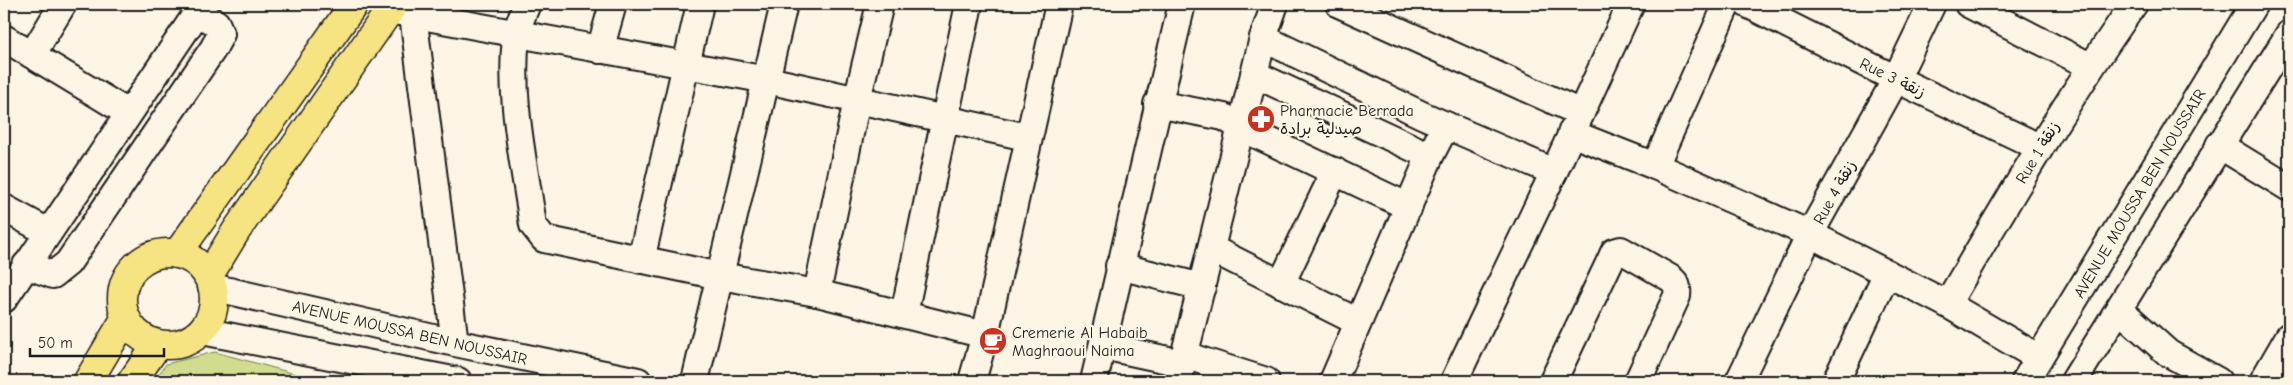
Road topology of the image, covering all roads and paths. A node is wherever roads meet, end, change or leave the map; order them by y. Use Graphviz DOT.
graph roads {
  1 [pos="63,4"];
  2 [pos="354,4"];
  3 [pos="526,4"];
  4 [pos="613,4"];
  5 [pos="700,4"];
  6 [pos="784,4"];
  7 [pos="880,4"];
  8 [pos="969,4"];
  9 [pos="1059,4"];
  10 [pos="1275,4"];
  11 [pos="1339,4"];
  12 [pos="1631,4"];
  13 [pos="1727,4"];
  14 [pos="1747,4"];
  15 [pos="1932,4"];
  16 [pos="1968,4"];
  17 [pos="2134,4"];
  18 [pos="2254,4"];
  19 [pos="200,8"];
  20 [pos="1181,8"];
  21 [pos="399,9"];
  22 [pos="2289,34"];
  23 [pos="516,35"];
  24 [pos="4,38"];
  25 [pos="1263,38"];
  26 [pos="600,50"];
  27 [pos="32,55"];
  28 [pos="684,66"];
  29 [pos="2090,66"];
  30 [pos="1254,74"];
  31 [pos="1896,79"];
  32 [pos="767,80"];
  33 [pos="857,100"];
  34 [pos="1157,104"];
  35 [pos="128,113"];
  36 [pos="944,117"];
  37 [pos="1576,123"];
  38 [pos="1446,125"];
  39 [pos="1240,127"];
  40 [pos="1027,137"];
  41 [pos="2220,145"];
  42 [pos="2039,147"];
  43 [pos="1430,156"];
  44 [pos="1655,166"];
  45 [pos="1335,171"];
  46 [pos="1554,172"];
  47 [pos="2289,188"];
  48 [pos="1409,207"];
  49 [pos="4,208"];
  50 [pos="48,232"];
  51 [pos="1810,234"];
  52 [pos="1212,249"];
  53 [pos="177,254"];
  54 [pos="641,260"];
  55 [pos="1120,266"];
  56 [pos="1887,273"];
  57 [pos="720,276"];
  58 [pos="12,281"];
  59 [pos="210,282"];
  60 [pos="1281,284"];
  61 [pos="1202,287"];
  62 [pos="817,293"];
  63 [pos="1946,304"];
  64 [pos="2118,310"];
  65 [pos="904,314"];
  66 [pos="125,318"];
  67 [pos="1358,322"];
  68 [pos="202,330"];
  69 [pos="985,335"];
  70 [pos="2289,336"];
  71 [pos="455,343"];
  72 [pos="158,344"];
  73 [pos="1103,346"];
  74 [pos="2039,358"];
  75 [pos="1181,366"];
  76 [pos="88,381"];
  77 [pos="132,381"];
  78 [pos="458,381"];
  79 [pos="638,381"];
  80 [pos="695,381"];
  81 [pos="972,381"];
  82 [pos="1094,381"];
  83 [pos="1266,381"];
  84 [pos="1333,381"];
  85 [pos="1454,381"];
  86 [pos="1553,381"];
  87 [pos="1638,381"];
  88 [pos="1739,381"];
  89 [pos="1836,381"];
  90 [pos="2025,381"];
  91 [pos="2074,381"];
  92 [pos="2218,381"];
  93 [pos="2263,381"];
  1 -- 27 [label="street"];
  2 -- 53 [label="main road"];
  3 -- 23 [label="street"];
  4 -- 26 [label="street"];
  5 -- 28 [label="street"];
  6 -- 32 [label="street"];
  7 -- 33 [label="street"];
  8 -- 36 [label="street"];
  9 -- 40 [label="street"];
  10 -- 25 [label="street"];
  11 -- 37 [label="street"];
  12 -- 37 [label="street"];
  13 -- 44 [label="street"];
  14 -- 31 [label="street, Rue 3 زنقة"];
  15 -- 31 [label="street, Rue 4 زنقة"];
  16 -- 29 [label="street"];
  17 -- 29 [label="street, Rue 1 زنقة"];
  18 -- 74 [label="street, AVENUE MOUSSA BEN NOUSSAIR"];
  19 -- 35 [label="street"];
  19 -- 58 [label="street"];
  20 -- 34 [label="street"];
  21 -- 23 [label="street"];
  21 -- 59 [label="main road"];
  21 -- 71 [label="street"];
  22 -- 41 [label="street"];
  23 -- 26 [label="street"];
  23 -- 54 [label="street"];
  24 -- 27 [label="street"];
  25 -- 30 [label="street"];
  25 -- 38 [label="street"];
  26 -- 28 [label="street"];
  27 -- 35 [label="street"];
  28 -- 32 [label="street"];
  28 -- 54 [label="street"];
  29 -- 42 [label="street, Rue 1 زنقة"];
  30 -- 39 [label="street"];
  30 -- 43 [label="street"];
  31 -- 42 [label="street, Rue 3 زنقة"];
  31 -- 51 [label="street, Rue 4 زنقة"];
  32 -- 33 [label="street"];
  32 -- 57 [label="street"];
  33 -- 36 [label="street"];
  33 -- 62 [label="street"];
  34 -- 39 [label="street"];
  34 -- 55 [label="street"];
  35 -- 50 [label="street"];
  36 -- 40 [label="street"];
  36 -- 65 [label="street"];
  37 -- 44 [label="street"];
  37 -- 46 [label="street"];
  38 -- 43 [label="street"];
  38 -- 46 [label="street"];
  39 -- 45 [label="street"];
  39 -- 52 [label="street"];
  40 -- 69 [label="street"];
  41 -- 47 [label="street"];
  41 -- 64 [label="street"];
  42 -- 63 [label="street, Rue 1 زنقة"];
  43 -- 48 [label="street"];
  44 -- 51 [label="street"];
  45 -- 48 [label="street"];
  45 -- 60 [label="street"];
  46 -- 85 [label="street"];
  48 -- 67 [label="street"];
  49 -- 50 [label="street"];
  50 -- 58 [label="street"];
  51 -- 56 [label="street"];
  51 -- 88 [label="street, Rue 4 زنقة"];
  52 -- 60 [label="street"];
  52 -- 61 [label="street"];
  53 -- 59 [label="main road"];
  53 -- 66 [label="main road"];
  54 -- 57 [label="street"];
  55 -- 61 [label="street"];
  55 -- 73 [label="street"];
  56 -- 63 [label="street"];
  56 -- 89 [label="street"];
  57 -- 62 [label="street"];
  57 -- 80 [label="street"];
  59 -- 68 [label="main road"];
  59 -- 71 [label="street, AVENUE MOUSSA BEN NOUSSAIR"];
  60 -- 67 [label="street"];
  61 -- 75 [label="street"];
  62 -- 65 [label="street"];
  63 -- 74 [label="street"];
  64 -- 91 [label="street"];
  64 -- 92 [label="street"];
  65 -- 69 [label="street"];
  66 -- 72 [label="main road"];
  66 -- 76 [label="main road"];
  67 -- 84 [label="street"];
  68 -- 72 [label="main road"];
  68 -- 78 [label="street"];
  69 -- 81 [label="street"];
  70 -- 93 [label="street"];
  71 -- 79 [label="street, AVENUE MOUSSA BEN NOUSSAIR"];
  72 -- 77 [label="main road"];
  73 -- 75 [label="street"];
  73 -- 82 [label="street"];
  74 -- 90 [label="street, AVENUE MOUSSA BEN NOUSSAIR"];
  75 -- 83 [label="street"];
  86 -- 87 [label="street"];
}
